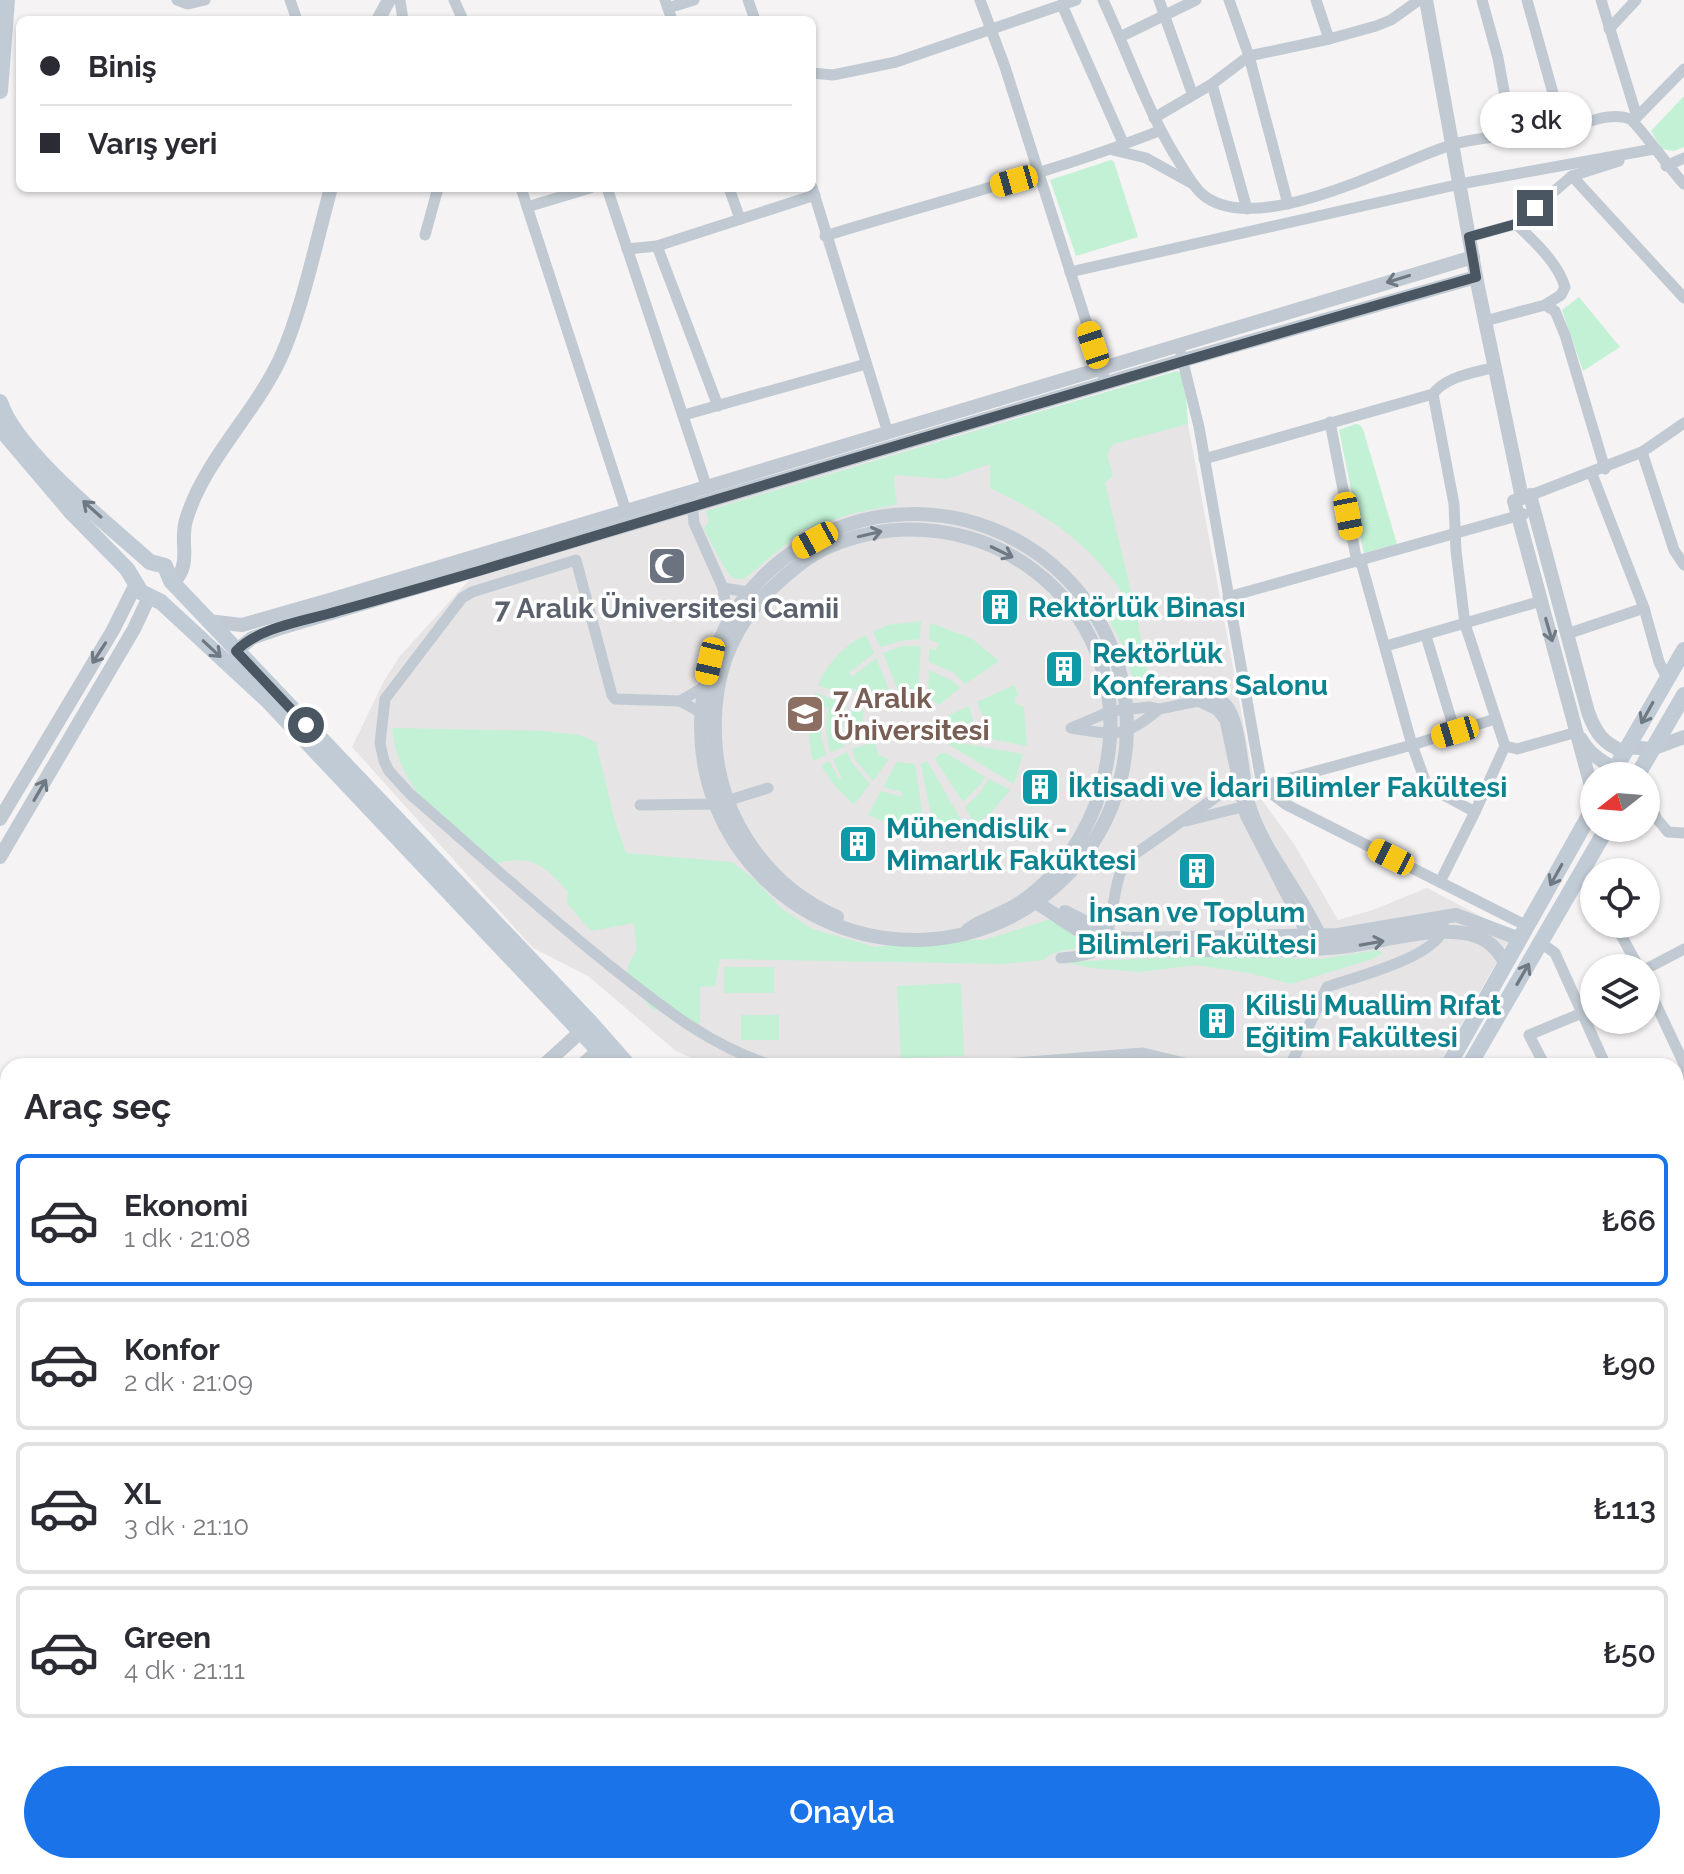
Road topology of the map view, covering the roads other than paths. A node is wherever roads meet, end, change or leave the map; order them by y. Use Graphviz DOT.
graph roads {
  1 [pos="7,0"];
  2 [pos="177,0"];
  3 [pos="205,0"];
  4 [pos="694,0"];
  5 [pos="980,0"];
  6 [pos="1076,0"];
  7 [pos="1103,0"];
  8 [pos="1159,0"];
  9 [pos="1196,0"];
  10 [pos="1229,0"];
  11 [pos="1316,0"];
  12 [pos="1419,0"];
  13 [pos="1426,0"];
  14 [pos="1482,0"];
  15 [pos="1527,0"];
  16 [pos="1601,0"];
  17 [pos="1636,0"];
  18 [pos="666,4"];
  19 [pos="1062,5"];
  20 [pos="1166,15"];
  21 [pos="1609,29"];
  22 [pos="991,30"];
  23 [pos="1120,37"];
  24 [pos="1329,39"];
  25 [pos="1249,56"];
  26 [pos="1684,69"];
  27 [pos="816,73"];
  28 [pos="1212,84"];
  29 [pos="0,91"];
  30 [pos="1192,93"];
  31 [pos="1154,118"];
  32 [pos="1635,119"];
  33 [pos="1563,129"];
  34 [pos="1159,131"];
  35 [pos="1512,135"];
  36 [pos="1452,145"];
  37 [pos="1118,148"];
  38 [pos="1654,149"];
  39 [pos="1684,158"];
  40 [pos="1666,166"];
  41 [pos="1039,174"];
  42 [pos="1572,176"];
  43 [pos="1460,184"];
  44 [pos="1684,184"];
  45 [pos="1195,185"];
  46 [pos="330,192"];
  47 [pos="437,192"];
  48 [pos="522,192"];
  49 [pos="577,192"];
  50 [pos="608,192"];
  51 [pos="730,192"];
  52 [pos="810,192"];
  53 [pos="813,192"];
  54 [pos="1288,204"];
  55 [pos="527,207"];
  56 [pos="1247,209"];
  57 [pos="740,219"];
  58 [pos="1516,224"];
  59 [pos="425,235"];
  60 [pos="825,236"];
  61 [pos="1469,237"];
  62 [pos="657,246"];
  63 [pos="627,249"];
  64 [pos="1473,257"];
  65 [pos="1070,272"];
  66 [pos="1476,277"];
  67 [pos="1684,298"];
  68 [pos="1545,305"];
  69 [pos="1485,321"];
  70 [pos="1181,353"];
  71 [pos="866,364"];
  72 [pos="1495,367"];
  73 [pos="1103,376"];
  74 [pos="1433,394"];
  75 [pos="0,402"];
  76 [pos="718,406"];
  77 [pos="684,415"];
  78 [pos="1330,422"];
  79 [pos="1684,423"];
  80 [pos="0,428"];
  81 [pos="888,433"];
  82 [pos="1642,452"];
  83 [pos="1204,459"];
  84 [pos="1605,469"];
  85 [pos="1592,474"];
  86 [pos="707,488"];
  87 [pos="691,499"];
  88 [pos="1521,503"];
  89 [pos="626,511"];
  90 [pos="1455,534"];
  91 [pos="150,562"];
  92 [pos="1359,562"];
  93 [pos="1684,565"];
  94 [pos="771,580"];
  95 [pos="136,582"];
  96 [pos="172,582"];
  97 [pos="723,588"];
  98 [pos="749,592"];
  99 [pos="152,597"];
  100 [pos="1228,597"];
  101 [pos="1541,601"];
  102 [pos="1644,608"];
  103 [pos="728,620"];
  104 [pos="208,621"];
  105 [pos="1465,624"];
  106 [pos="1567,634"];
  107 [pos="1426,636"];
  108 [pos="1386,646"];
  109 [pos="1684,650"];
  110 [pos="236,651"];
  111 [pos="1667,678"];
  112 [pos="711,688"];
  113 [pos="1684,695"];
  114 [pos="680,701"];
  115 [pos="1200,702"];
  116 [pos="1159,709"];
  117 [pos="1118,710"];
  118 [pos="709,712"];
  119 [pos="1495,719"];
  120 [pos="1455,732"];
  121 [pos="1577,732"];
  122 [pos="1118,733"];
  123 [pos="1684,737"];
  124 [pos="1412,745"];
  125 [pos="1505,746"];
  126 [pos="1652,749"];
  127 [pos="1626,750"];
  128 [pos="1585,762"];
  129 [pos="1602,762"];
  130 [pos="1619,762"];
  131 [pos="1644,762"];
  132 [pos="1236,783"];
  133 [pos="1262,786"];
  134 [pos="768,788"];
  135 [pos="722,804"];
  136 [pos="640,805"];
  137 [pos="1242,807"];
  138 [pos="1475,812"];
  139 [pos="0,819"];
  140 [pos="1660,823"];
  141 [pos="1178,824"];
  142 [pos="1580,832"];
  143 [pos="1683,836"];
  144 [pos="0,857"];
  145 [pos="1580,875"];
  146 [pos="1440,882"];
  147 [pos="1039,898"];
  148 [pos="1447,916"];
  149 [pos="1523,932"];
  150 [pos="1443,933"];
  151 [pos="1104,939"];
  152 [pos="1317,942"];
  153 [pos="1541,943"];
  154 [pos="1684,949"];
  155 [pos="1061,958"];
  156 [pos="1660,962"];
  157 [pos="1506,964"];
  158 [pos="1580,1009"];
  159 [pos="1660,1013"];
  160 [pos="1580,1014"];
  161 [pos="586,1027"];
  162 [pos="1592,1034"];
  163 [pos="604,1046"];
  164 [pos="552,1058"];
  165 [pos="590,1058"];
  166 [pos="609,1058"];
  167 [pos="619,1058"];
  168 [pos="747,1058"];
  169 [pos="1080,1058"];
  170 [pos="1163,1058"];
  171 [pos="1294,1058"];
  172 [pos="1453,1058"];
  173 [pos="1474,1058"];
  174 [pos="1541,1058"];
  175 [pos="1602,1058"];
  176 [pos="1681,1058"];
  1 -- 29 [label="main road"];
  2 -- 3 [label="street"];
  4 -- 18 [label="street"];
  5 -- 22 [label="street"];
  6 -- 19 [label="street"];
  7 -- 23 [label="street"];
  8 -- 20 [label="street"];
  9 -- 20 [label="street"];
  10 -- 25 [label="street"];
  11 -- 24 [label="street"];
  12 -- 24 [label="street"];
  13 -- 36 [label="street"];
  14 -- 35 [label="street"];
  15 -- 33 [label="street"];
  16 -- 21 [label="street"];
  17 -- 21 [label="street"];
  19 -- 22 [label="street"];
  19 -- 37 [label="street"];
  20 -- 23 [label="street"];
  20 -- 30 [label="street"];
  21 -- 32 [label="street"];
  22 -- 27 [label="street"];
  22 -- 41 [label="street"];
  23 -- 31 [label="street"];
  24 -- 25 [label="street"];
  25 -- 28 [label="street"];
  25 -- 54 [label="street"];
  26 -- 32 [label="street"];
  28 -- 30 [label="street"];
  28 -- 56 [label="street"];
  30 -- 31 [label="street"];
  31 -- 34 [label="street"];
  32 -- 33 [label="street"];
  32 -- 38 [label="street"];
  33 -- 35 [label="street"];
  34 -- 37 [label="street"];
  34 -- 45 [label="street"];
  35 -- 36 [label="street"];
  36 -- 43 [label="street"];
  36 -- 54 [label="street"];
  37 -- 41 [label="street"];
  37 -- 45 [label="street"];
  38 -- 40 [label="street"];
  38 -- 42 [label="street"];
  38 -- 43 [label="street"];
  39 -- 40 [label="street"];
  40 -- 44 [label="street"];
  41 -- 60 [label="street"];
  41 -- 65 [label="street"];
  42 -- 58 [label="street"];
  42 -- 67 [label="street"];
  43 -- 61 [label="street"];
  43 -- 65 [label="street"];
  45 -- 56 [label="street"];
  46 -- 96 [label="street"];
  47 -- 59 [label="street"];
  48 -- 55 [label="street"];
  49 -- 55 [label="street"];
  50 -- 63 [label="street"];
  51 -- 57 [label="street"];
  52 -- 57 [label="street"];
  53 -- 60 [label="street"];
  54 -- 56 [label="street"];
  55 -- 89 [label="street"];
  57 -- 62 [label="street"];
  58 -- 61 [label="street"];
  58 -- 68 [label="street"];
  60 -- 71 [label="street"];
  61 -- 64 [label="street"];
  62 -- 63 [label="street"];
  62 -- 76 [label="street"];
  63 -- 77 [label="street"];
  64 -- 66 [label="street"];
  64 -- 70 [label="street, one-way"];
  65 -- 73 [label="street"];
  66 -- 69 [label="street"];
  66 -- 70 [label="street"];
  68 -- 69 [label="street"];
  68 -- 84 [label="street"];
  69 -- 72 [label="street"];
  70 -- 73 [label="street"];
  70 -- 83 [label="street"];
  71 -- 76 [label="street"];
  71 -- 81 [label="street"];
  72 -- 74 [label="street"];
  72 -- 88 [label="street"];
  73 -- 81 [label="street"];
  73 -- 87 [label="street"];
  74 -- 78 [label="street"];
  74 -- 90 [label="street"];
  91 -- 75 [label="main road, one-way"];
  76 -- 77 [label="street"];
  77 -- 86 [label="street"];
  78 -- 83 [label="street"];
  78 -- 92 [label="street"];
  79 -- 82 [label="street"];
  80 -- 95 [label="main road"];
  81 -- 86 [label="street"];
  82 -- 84 [label="street"];
  82 -- 93 [label="street"];
  83 -- 100 [label="street"];
  84 -- 85 [label="street"];
  85 -- 88 [label="street"];
  85 -- 102 [label="street"];
  86 -- 87 [label="street"];
  87 -- 89 [label="street"];
  87 -- 97 [label="street"];
  87 -- 110 [label="street"];
  88 -- 90 [label="street"];
  88 -- 101 [label="street"];
  88 -- 106 [label="street"];
  89 -- 104 [label="street"];
  90 -- 92 [label="street"];
  90 -- 105 [label="street"];
  91 -- 95 [label="main road"];
  91 -- 96 [label="main road"];
  92 -- 100 [label="street"];
  92 -- 108 [label="street"];
  94 -- 98 [label="street"];
  94 -- 112 [label="street"];
  94 -- 117 [label="street"];
  95 -- 99 [label="main road"];
  95 -- 139 [label="street, one-way"];
  96 -- 99 [label="main road"];
  96 -- 104 [label="main road"];
  97 -- 98 [label="street"];
  97 -- 103 [label="street"];
  98 -- 103 [label="street"];
  144 -- 99 [label="street, one-way"];
  99 -- 161 [label="main road, one-way"];
  100 -- 133 [label="street"];
  101 -- 105 [label="street"];
  101 -- 121 [label="street, one-way"];
  102 -- 106 [label="street"];
  102 -- 111 [label="street"];
  103 -- 112 [label="street"];
  104 -- 110 [label="main road"];
  105 -- 107 [label="street"];
  105 -- 119 [label="street"];
  106 -- 127 [label="street"];
  107 -- 108 [label="street"];
  107 -- 120 [label="street"];
  108 -- 124 [label="street"];
  109 -- 111 [label="main road"];
  110 -- 161 [label="main road"];
  111 -- 127 [label="main road, one-way"];
  112 -- 114 [label="street"];
  112 -- 118 [label="street"];
  113 -- 126 [label="main road"];
  114 -- 118 [label="street"];
  114 -- 168 [label="street"];
  115 -- 116 [label="street"];
  115 -- 132 [label="street"];
  115 -- 152 [label="street"];
  116 -- 117 [label="street"];
  116 -- 122 [label="street"];
  117 -- 122 [label="street"];
  117 -- 122 [label="street"];
  118 -- 135 [label="street"];
  119 -- 120 [label="street"];
  119 -- 125 [label="street"];
  120 -- 124 [label="street"];
  121 -- 125 [label="street"];
  121 -- 128 [label="street"];
  121 -- 129 [label="street"];
  122 -- 147 [label="street"];
  123 -- 126 [label="street"];
  124 -- 133 [label="street"];
  124 -- 138 [label="street"];
  125 -- 138 [label="street"];
  126 -- 127 [label="street"];
  126 -- 131 [label="main road"];
  127 -- 130 [label="main road"];
  132 -- 137 [label="street"];
  132 -- 141 [label="street"];
  133 -- 146 [label="street"];
  134 -- 135 [label="street"];
  135 -- 136 [label="street"];
  135 -- 147 [label="street"];
  137 -- 141 [label="street"];
  137 -- 152 [label="street"];
  138 -- 146 [label="street"];
  140 -- 143 [label="street"];
  141 -- 151 [label="street"];
  142 -- 149 [label="main road, one-way"];
  145 -- 153 [label="main road"];
  146 -- 149 [label="street"];
  147 -- 151 [label="street"];
  148 -- 149 [label="street"];
  148 -- 150 [label="street"];
  148 -- 152 [label="street"];
  149 -- 157 [label="main road"];
  152 -- 150 [label="street, one-way"];
  150 -- 157 [label="street"];
  150 -- 171 [label="street"];
  151 -- 152 [label="street"];
  151 -- 155 [label="street"];
  153 -- 158 [label="street"];
  173 -- 153 [label="main road, one-way"];
  154 -- 156 [label="street"];
  157 -- 172 [label="main road"];
  159 -- 176 [label="street"];
  160 -- 174 [label="street"];
  161 -- 163 [label="main road"];
  161 -- 164 [label="street"];
  162 -- 175 [label="street"];
  163 -- 165 [label="street"];
  163 -- 166 [label="main road"];
  163 -- 167 [label="main road"];
  169 -- 170 [label="street"];
}
